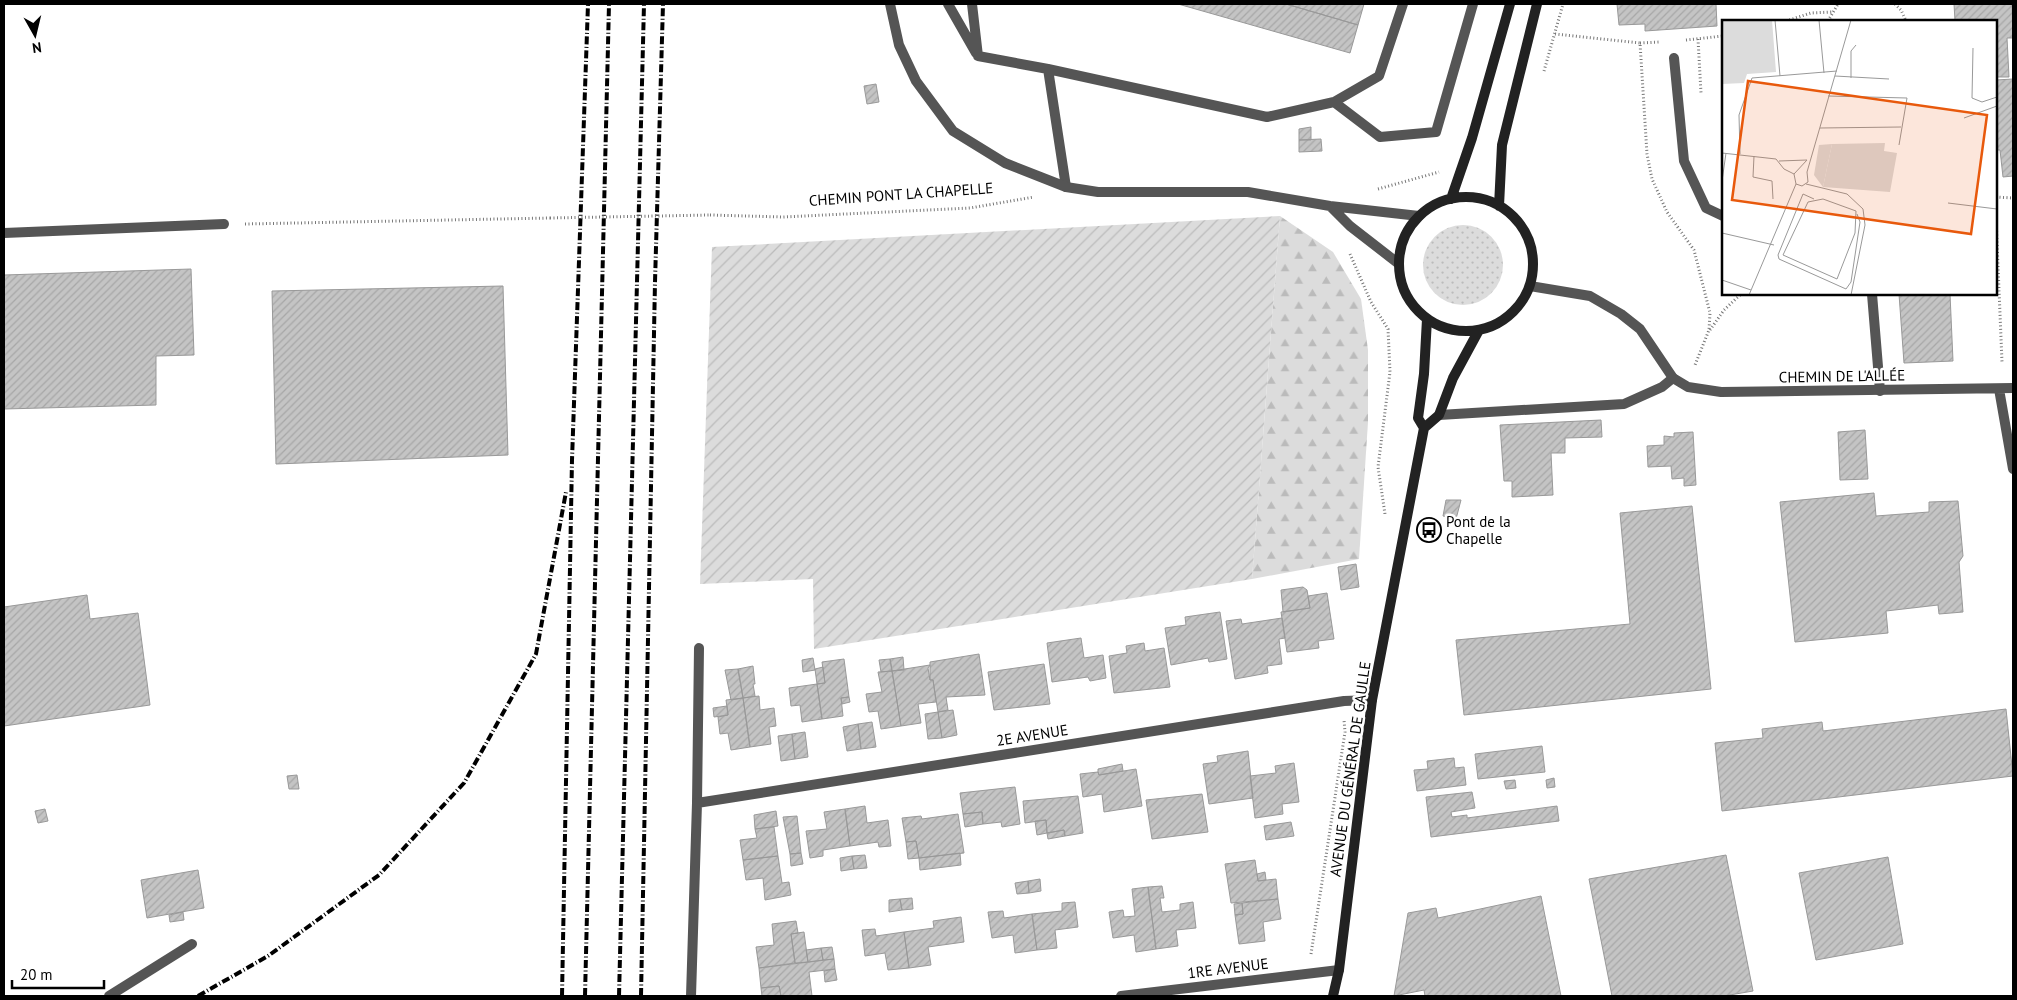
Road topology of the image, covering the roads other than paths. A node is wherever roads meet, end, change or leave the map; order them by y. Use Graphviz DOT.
graph roads {
  1 [pos="890,4"];
  2 [pos="948,4"];
  3 [pos="972,4"];
  4 [pos="1403,4"];
  5 [pos="1473,4"];
  6 [pos="1510,4"];
  7 [pos="1537,4"];
  8 [pos="978,56"];
  9 [pos="1674,58"];
  10 [pos="1048,69"];
  11 [pos="1334,102"];
  12 [pos="1066,187"];
  13 [pos="1451,199"];
  14 [pos="1330,206"];
  15 [pos="1499,206"];
  16 [pos="1419,216"];
  17 [pos="1722,216"];
  18 [pos="224,224"];
  19 [pos="4,233"];
  20 [pos="1399,264"];
  21 [pos="1530,286"];
  22 [pos="1872,295"];
  23 [pos="1427,320"];
  24 [pos="1480,330"];
  25 [pos="1673,378"];
  26 [pos="2013,388"];
  27 [pos="1999,389"];
  28 [pos="1880,390"];
  29 [pos="1439,415"];
  30 [pos="1424,428"];
  31 [pos="2013,469"];
  32 [pos="699,648"];
  33 [pos="1372,700"];
  34 [pos="697,803"];
  35 [pos="192,944"];
  36 [pos="1339,970"];
  37 [pos="109,996"];
  38 [pos="691,996"];
  39 [pos="1121,996"];
  40 [pos="1334,996"];
  1 -- 12 [label="street"];
  2 -- 8 [label="street"];
  3 -- 8 [label="street"];
  4 -- 11 [label="street"];
  5 -- 11 [label="street"];
  6 -- 13 [label="main road"];
  7 -- 15 [label="main road"];
  8 -- 10 [label="street"];
  9 -- 17 [label="street"];
  10 -- 11 [label="street"];
  10 -- 12 [label="street"];
  12 -- 14 [label="street"];
  13 -- 15 [label="main road"];
  13 -- 16 [label="main road"];
  14 -- 16 [label="street"];
  14 -- 20 [label="street"];
  15 -- 21 [label="main road"];
  16 -- 20 [label="main road"];
  18 -- 19 [label="street"];
  20 -- 23 [label="main road"];
  21 -- 24 [label="main road"];
  21 -- 25 [label="street"];
  22 -- 28 [label="street"];
  23 -- 24 [label="main road"];
  23 -- 30 [label="main road, AVENUE DU GÉNÉRAL DE GAULLE"];
  24 -- 29 [label="main road"];
  25 -- 28 [label="street, CHEMIN DE L'ALLÉE"];
  25 -- 29 [label="street"];
  26 -- 27 [label="street, CHEMIN DE L'ALLÉE"];
  27 -- 28 [label="street, CHEMIN DE L'ALLÉE"];
  27 -- 31 [label="street"];
  29 -- 30 [label="main road"];
  30 -- 33 [label="main road, AVENUE DU GÉNÉRAL DE GAULLE"];
  32 -- 34 [label="street"];
  33 -- 34 [label="street, 2E AVENUE"];
  33 -- 36 [label="main road, AVENUE DU GÉNÉRAL DE GAULLE"];
  34 -- 38 [label="street"];
  35 -- 37 [label="street"];
  36 -- 39 [label="street, 1RE AVENUE"];
  36 -- 40 [label="main road, AVENUE DU GÉNÉRAL DE GAULLE"];
}
